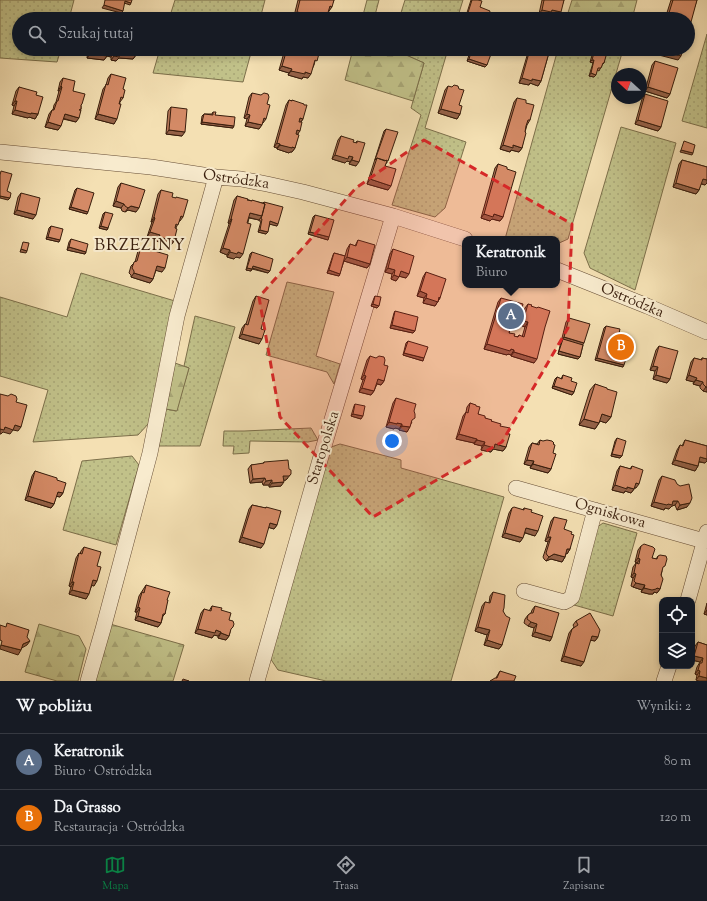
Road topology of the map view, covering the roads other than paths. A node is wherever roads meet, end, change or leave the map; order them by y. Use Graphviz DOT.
graph roads {
  1 [pos="0,152"];
  2 [pos="216,177"];
  3 [pos="393,216"];
  4 [pos="462,238"];
  5 [pos="560,271"];
  6 [pos="707,332"];
  7 [pos="516,488"];
  8 [pos="595,510"];
  9 [pos="706,536"];
  10 [pos="524,591"];
  11 [pos="689,597"];
  12 [pos="668,669"];
  13 [pos="88,681"];
  14 [pos="257,681"];
  15 [pos="664,681"];
  1 -- 2 [label="street, Ostródzka"];
  2 -- 3 [label="street, Ostródzka"];
  2 -- 13 [label="street"];
  3 -- 4 [label="street, Ostródzka"];
  3 -- 14 [label="street, Staropolska"];
  5 -- 6 [label="street, Ostródzka"];
  7 -- 8 [label="street, Ogniskowa"];
  8 -- 9 [label="street, Ogniskowa"];
  8 -- 10 [label="street"];
  9 -- 11 [label="street"];
  12 -- 15 [label="street"];
}
